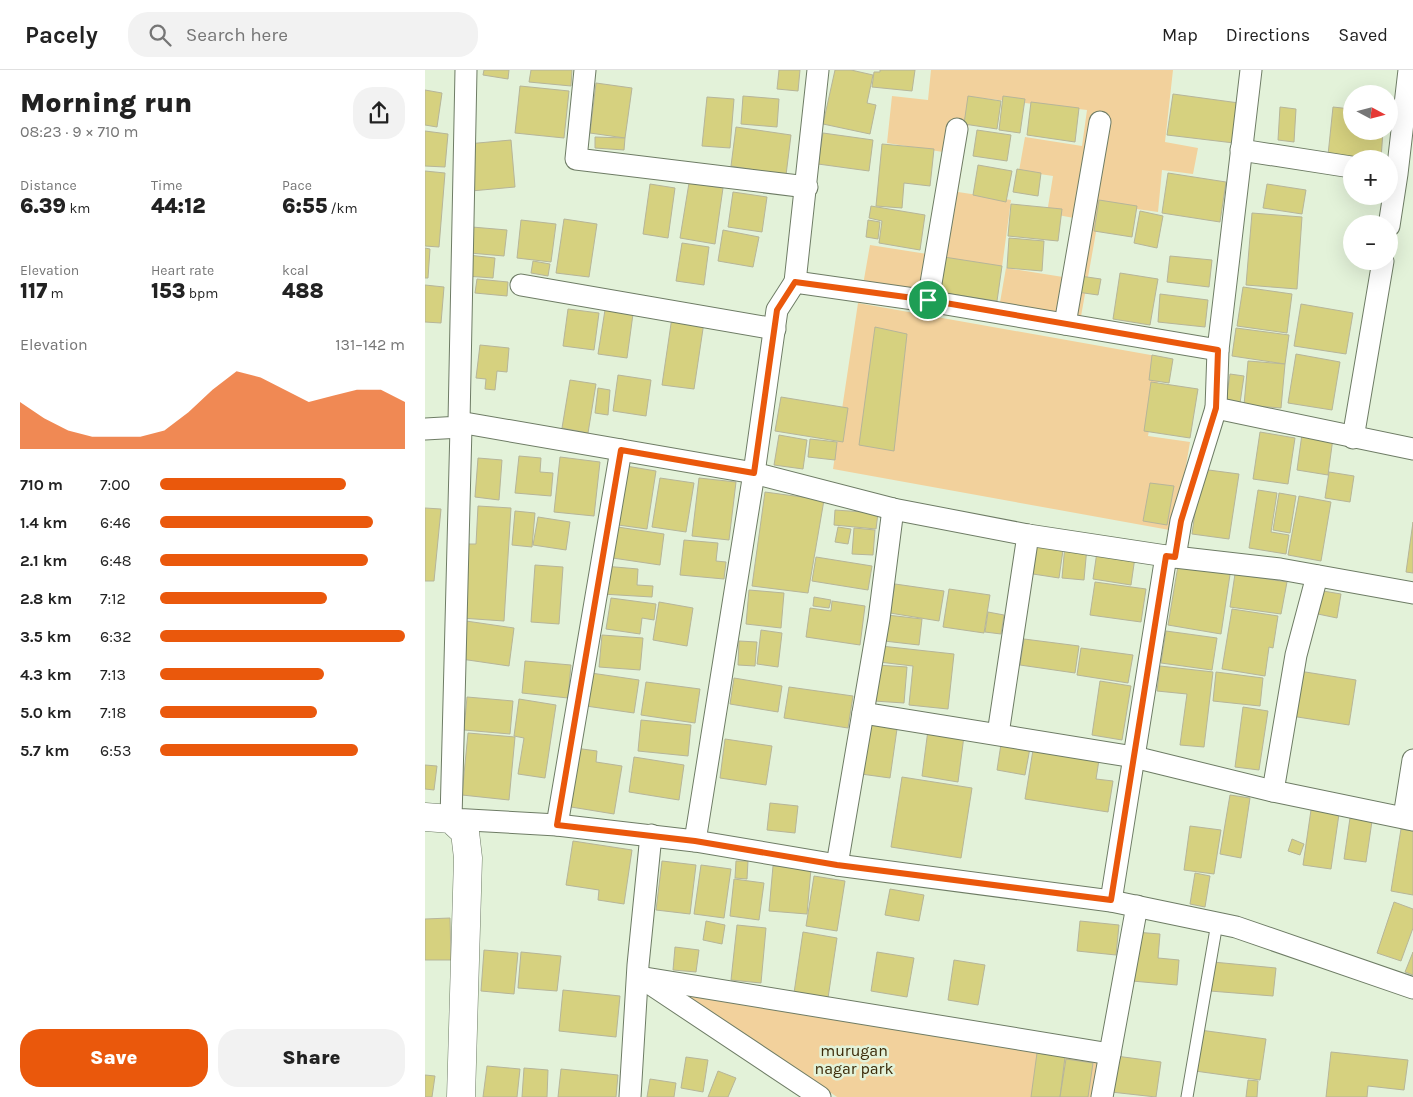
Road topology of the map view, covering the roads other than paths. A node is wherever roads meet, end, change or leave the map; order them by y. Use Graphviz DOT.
graph roads {
  1 [pos="466,70"];
  2 [pos="585,70"];
  3 [pos="818,70"];
  4 [pos="1251,70"];
  5 [pos="1409,70"];
  6 [pos="1100,122"];
  7 [pos="957,129"];
  8 [pos="1241,150"];
  9 [pos="1343,166"];
  10 [pos="1400,175"];
  11 [pos="807,187"];
  12 [pos="1391,215"];
  13 [pos="1381,270"];
  14 [pos="795,282"];
  15 [pos="521,284"];
  16 [pos="928,300"];
  17 [pos="1065,324"];
  18 [pos="775,329"];
  19 [pos="1218,350"];
  20 [pos="1216,408"];
  21 [pos="460,424"];
  22 [pos="425,429"];
  23 [pos="1353,438"];
  24 [pos="1413,449"];
  25 [pos="621,450"];
  26 [pos="754,473"];
  27 [pos="893,509"];
  28 [pos="1028,535"];
  29 [pos="1171,556"];
  30 [pos="1317,576"];
  31 [pos="1413,593"];
  32 [pos="863,713"];
  33 [pos="999,734"];
  34 [pos="1134,757"];
  35 [pos="1413,760"];
  36 [pos="1273,791"];
  37 [pos="438,818"];
  38 [pos="1408,819"];
  39 [pos="557,825"];
  40 [pos="651,835"];
  41 [pos="695,841"];
  42 [pos="837,865"];
  43 [pos="1111,900"];
  44 [pos="1137,906"];
  45 [pos="1217,923"];
  46 [pos="639,977"];
  47 [pos="1413,988"];
  48 [pos="1110,1054"];
  49 [pos="461,1097"];
  50 [pos="630,1097"];
  51 [pos="820,1097"];
  52 [pos="1102,1097"];
  53 [pos="1187,1097"];
  1 -- 21 [label="street"];
  2 -- 11 [label="street"];
  3 -- 11 [label="street"];
  4 -- 8 [label="street"];
  5 -- 10 [label="street"];
  6 -- 17 [label="street"];
  7 -- 16 [label="street"];
  8 -- 9 [label="street"];
  8 -- 19 [label="street"];
  10 -- 12 [label="street"];
  11 -- 14 [label="street"];
  13 -- 23 [label="street"];
  14 -- 16 [label="street"];
  14 -- 18 [label="street"];
  15 -- 18 [label="street"];
  16 -- 17 [label="street"];
  17 -- 19 [label="street"];
  18 -- 26 [label="street"];
  19 -- 20 [label="street"];
  20 -- 23 [label="street"];
  20 -- 29 [label="street"];
  21 -- 22 [label="street"];
  21 -- 25 [label="street"];
  21 -- 37 [label="street"];
  23 -- 24 [label="street"];
  25 -- 26 [label="street"];
  25 -- 39 [label="street"];
  26 -- 27 [label="street"];
  26 -- 41 [label="street"];
  27 -- 28 [label="street"];
  27 -- 32 [label="street"];
  28 -- 29 [label="street"];
  28 -- 33 [label="street"];
  29 -- 30 [label="street"];
  29 -- 34 [label="street"];
  30 -- 31 [label="street"];
  30 -- 36 [label="street"];
  32 -- 33 [label="street"];
  32 -- 42 [label="street"];
  33 -- 34 [label="street"];
  34 -- 36 [label="street"];
  34 -- 43 [label="street"];
  35 -- 38 [label="street"];
  36 -- 38 [label="street"];
  37 -- 39 [label="street"];
  37 -- 49 [label="street"];
  39 -- 40 [label="street"];
  40 -- 41 [label="street"];
  40 -- 46 [label="street"];
  41 -- 42 [label="street"];
  42 -- 43 [label="street"];
  43 -- 44 [label="street"];
  44 -- 45 [label="street"];
  44 -- 48 [label="street"];
  45 -- 47 [label="street"];
  45 -- 53 [label="lane"];
  46 -- 48 [label="street"];
  46 -- 50 [label="street"];
  46 -- 51 [label="street"];
  48 -- 52 [label="street"];
}
